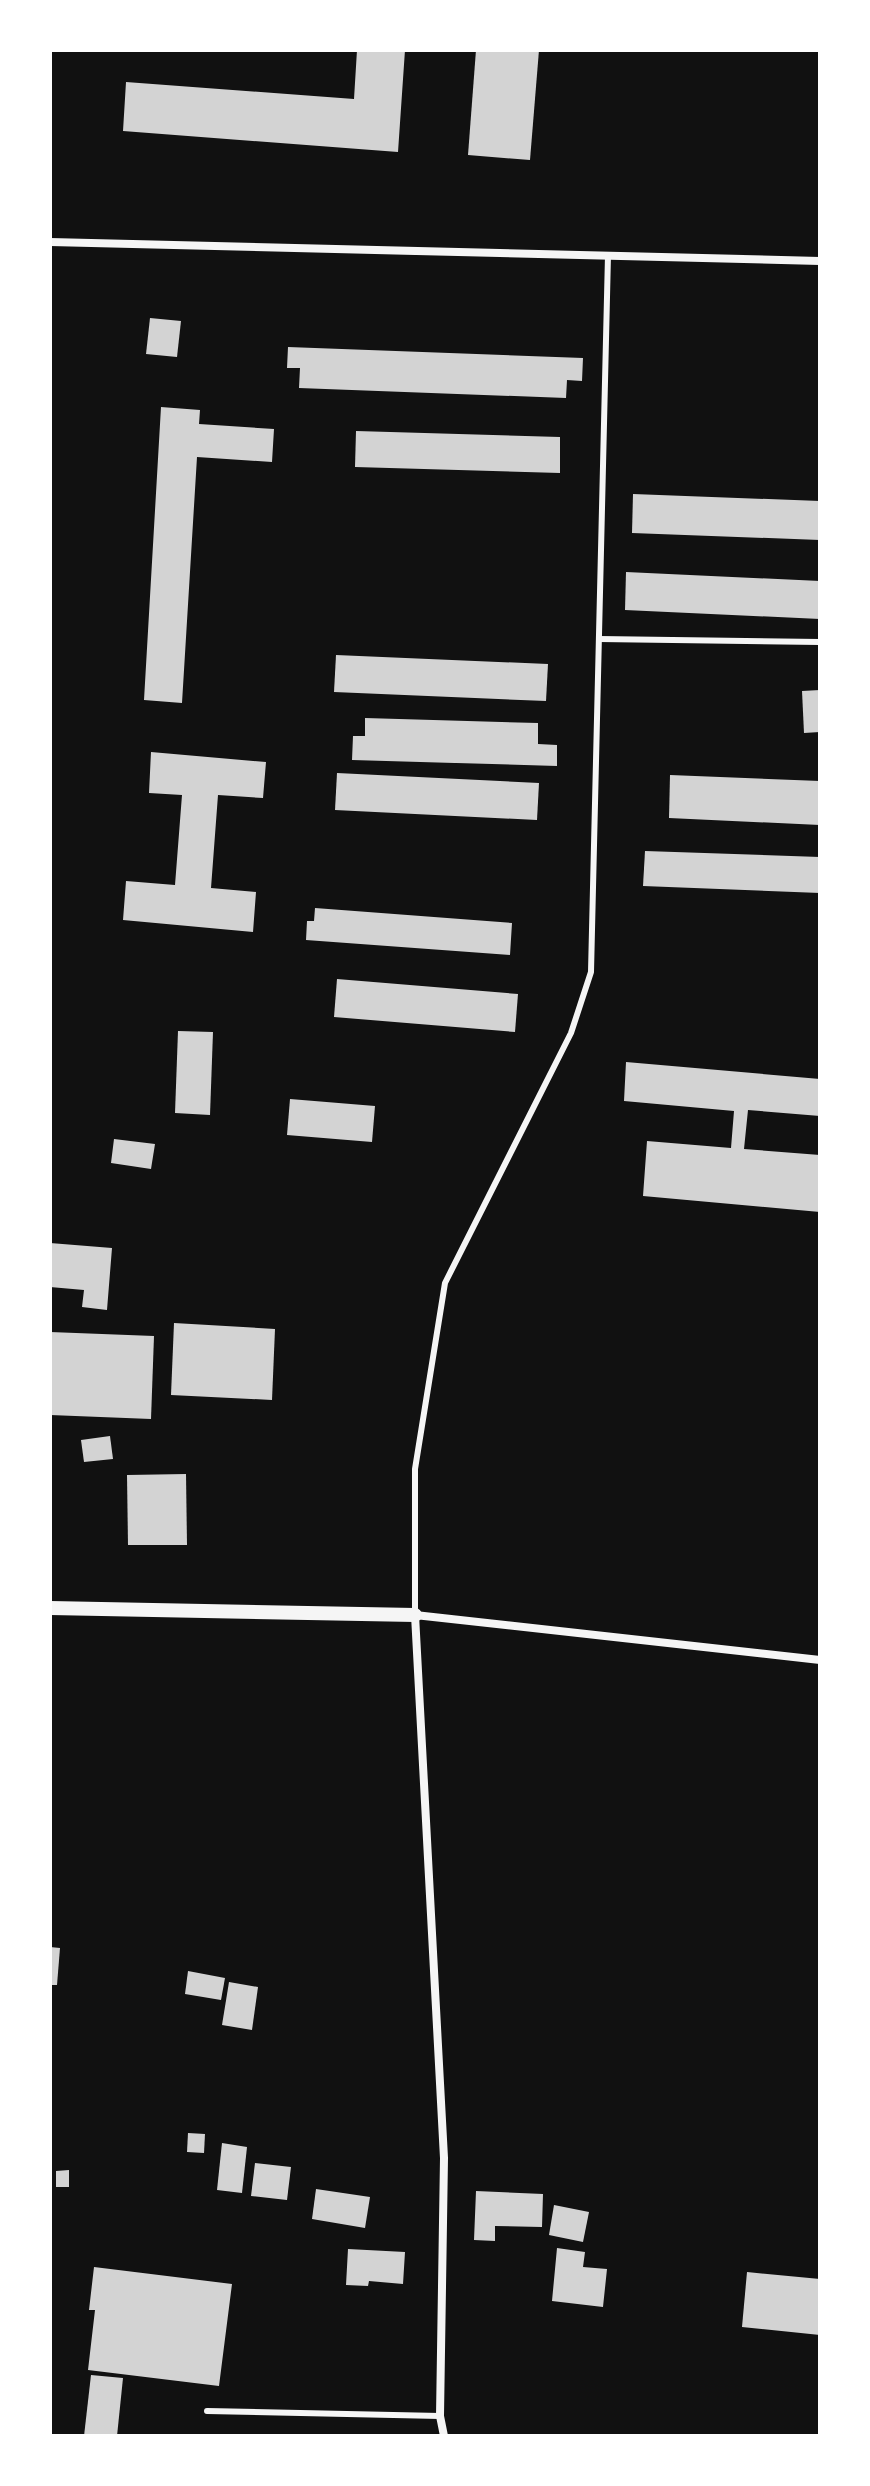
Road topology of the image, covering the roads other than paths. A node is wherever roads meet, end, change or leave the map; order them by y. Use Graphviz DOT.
graph roads {
  1 [pos="50,242"];
  2 [pos="608,255"];
  3 [pos="820,261"];
  4 [pos="599,639"];
  5 [pos="820,642"];
  6 [pos="50,1608"];
  7 [pos="415,1615"];
  8 [pos="820,1660"];
  9 [pos="207,2411"];
  10 [pos="440,2416"];
  11 [pos="444,2436"];
  1 -- 2 [label="street"];
  2 -- 3 [label="street"];
  2 -- 4 [label="lane"];
  4 -- 5 [label="lane"];
  4 -- 7 [label="lane"];
  6 -- 7 [label="street"];
  7 -- 8 [label="street"];
  7 -- 10 [label="street"];
  9 -- 10 [label="lane"];
  10 -- 11 [label="street"];
}
